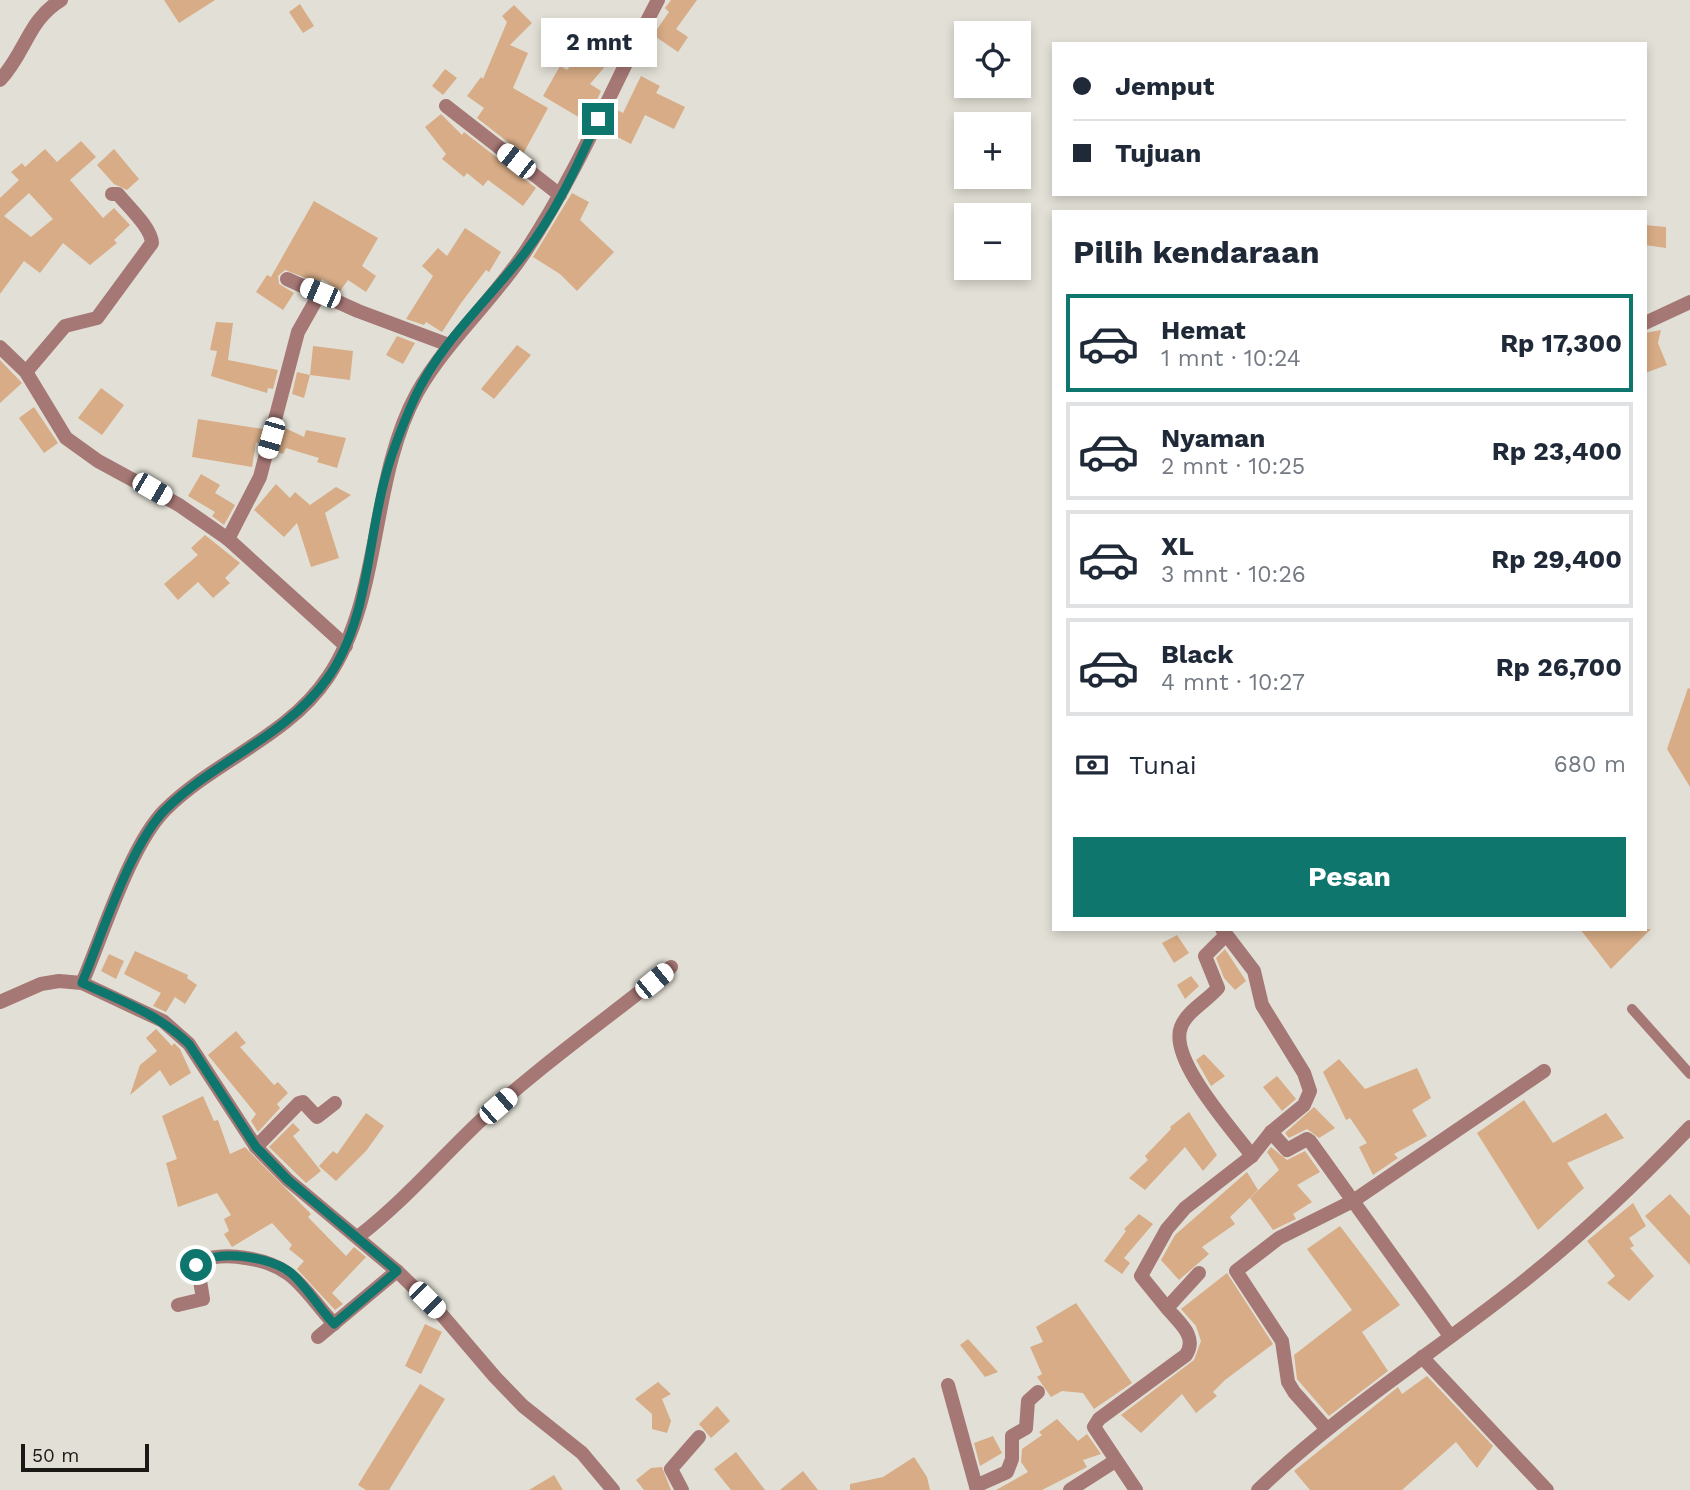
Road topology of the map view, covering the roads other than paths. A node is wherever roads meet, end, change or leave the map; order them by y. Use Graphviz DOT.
graph roads {
  1 [pos="61,0"];
  2 [pos="658,0"];
  3 [pos="0,80"];
  4 [pos="446,106"];
  5 [pos="112,194"];
  6 [pos="560,195"];
  7 [pos="286,279"];
  8 [pos="320,293"];
  9 [pos="1690,302"];
  10 [pos="1647,322"];
  11 [pos="449,345"];
  12 [pos="0,347"];
  13 [pos="26,372"];
  14 [pos="228,539"];
  15 [pos="346,646"];
  16 [pos="1224,932"];
  17 [pos="671,967"];
  18 [pos="82,983"];
  19 [pos="0,1002"];
  20 [pos="1632,1009"];
  21 [pos="1544,1071"];
  22 [pos="1690,1074"];
  23 [pos="335,1103"];
  24 [pos="1690,1127"];
  25 [pos="1271,1132"];
  26 [pos="256,1147"];
  27 [pos="1252,1156"];
  28 [pos="1353,1201"];
  29 [pos="359,1236"];
  30 [pos="397,1271"];
  31 [pos="1199,1273"];
  32 [pos="178,1305"];
  33 [pos="1167,1308"];
  34 [pos="334,1324"];
  35 [pos="1450,1336"];
  36 [pos="318,1337"];
  37 [pos="1422,1357"];
  38 [pos="947,1385"];
  39 [pos="1038,1392"];
  40 [pos="1326,1428"];
  41 [pos="699,1437"];
  42 [pos="1115,1461"];
  43 [pos="1132,1485"];
  44 [pos="977,1488"];
  45 [pos="613,1490"];
  46 [pos="682,1490"];
  47 [pos="1070,1490"];
  48 [pos="1116,1490"];
  49 [pos="1258,1490"];
  50 [pos="1547,1490"];
  1 -- 3 [label="street"];
  2 -- 6 [label="street"];
  4 -- 6 [label="street"];
  5 -- 13 [label="street"];
  6 -- 11 [label="street"];
  7 -- 8 [label="street"];
  8 -- 11 [label="street"];
  8 -- 14 [label="street"];
  9 -- 10 [label="street"];
  11 -- 15 [label="street"];
  12 -- 13 [label="street"];
  13 -- 14 [label="street"];
  14 -- 15 [label="street"];
  15 -- 18 [label="street"];
  16 -- 25 [label="street"];
  16 -- 27 [label="street"];
  17 -- 29 [label="street"];
  18 -- 19 [label="street"];
  18 -- 26 [label="street"];
  20 -- 22 [label="lane"];
  21 -- 28 [label="street"];
  23 -- 26 [label="street"];
  24 -- 35 [label="street"];
  25 -- 27 [label="street"];
  25 -- 28 [label="street"];
  26 -- 29 [label="street"];
  27 -- 33 [label="street"];
  28 -- 35 [label="street"];
  28 -- 40 [label="street"];
  29 -- 30 [label="street"];
  30 -- 34 [label="street"];
  30 -- 45 [label="street"];
  31 -- 33 [label="street"];
  32 -- 34 [label="street"];
  33 -- 42 [label="street"];
  34 -- 36 [label="street"];
  35 -- 37 [label="street"];
  37 -- 40 [label="street"];
  37 -- 50 [label="street"];
  38 -- 44 [label="street"];
  39 -- 44 [label="street"];
  40 -- 49 [label="street"];
  41 -- 46 [label="street"];
  42 -- 43 [label="street"];
  42 -- 47 [label="street"];
  43 -- 48 [label="street"];
}
